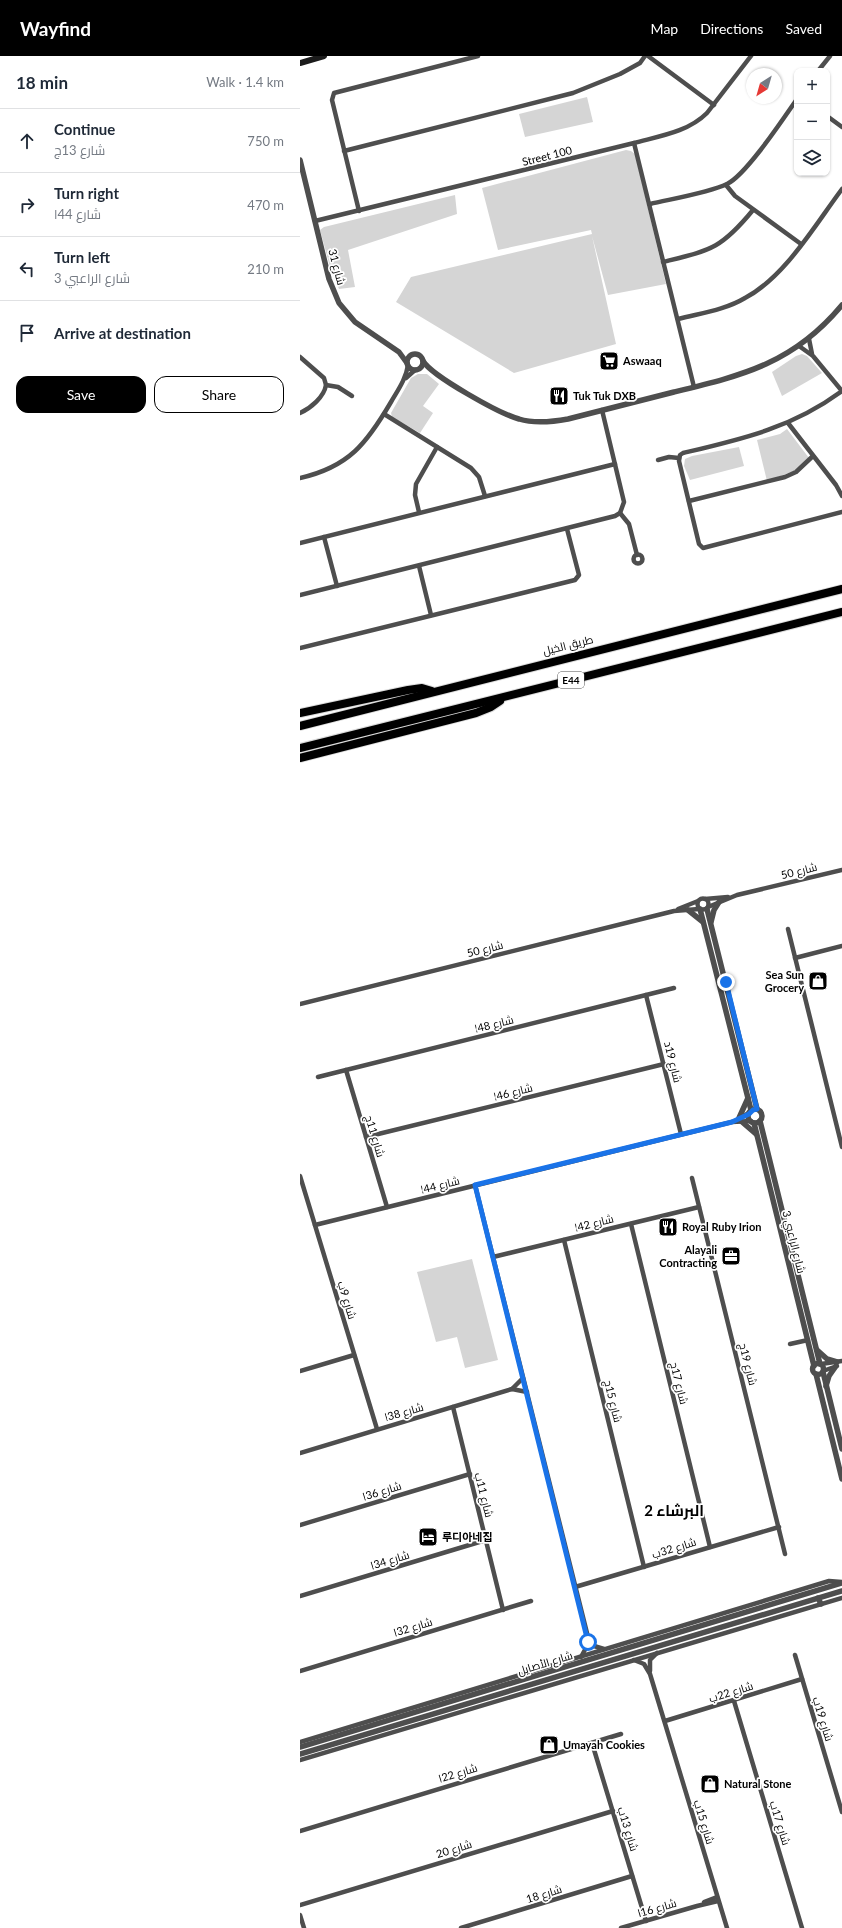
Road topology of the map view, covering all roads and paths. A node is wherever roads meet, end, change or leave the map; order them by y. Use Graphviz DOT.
graph roads {
  1 [pos="324,56"];
  2 [pos="478,56"];
  3 [pos="645,56"];
  4 [pos="648,56"];
  5 [pos="830,56"];
  6 [pos="749,57"];
  7 [pos="300,63"];
  8 [pos="820,68"];
  9 [pos="794,103"];
  10 [pos="714,105"];
  11 [pos="830,118"];
  12 [pos="842,127"];
  13 [pos="634,143"];
  14 [pos="344,151"];
  15 [pos="300,164"];
  16 [pos="726,185"];
  17 [pos="842,189"];
  18 [pos="650,204"];
  19 [pos="753,210"];
  20 [pos="359,211"];
  21 [pos="315,221"];
  22 [pos="801,244"];
  23 [pos="663,262"];
  24 [pos="842,305"];
  25 [pos="678,319"];
  26 [pos="809,339"];
  27 [pos="800,346"];
  28 [pos="399,352"];
  29 [pos="413,354"];
  30 [pos="813,356"];
  31 [pos="300,357"];
  32 [pos="423,361"];
  33 [pos="408,364"];
  34 [pos="416,369"];
  35 [pos="433,372"];
  36 [pos="405,379"];
  37 [pos="326,385"];
  38 [pos="694,387"];
  39 [pos="842,391"];
  40 [pos="352,396"];
  41 [pos="602,410"];
  42 [pos="300,412"];
  43 [pos="384,414"];
  44 [pos="788,423"];
  45 [pos="437,447"];
  46 [pos="813,456"];
  47 [pos="679,458"];
  48 [pos="658,460"];
  49 [pos="615,464"];
  50 [pos="300,478"];
  51 [pos="485,496"];
  52 [pos="842,496"];
  53 [pos="689,501"];
  54 [pos="419,512"];
  55 [pos="842,512"];
  56 [pos="620,513"];
  57 [pos="567,529"];
  58 [pos="324,537"];
  59 [pos="300,543"];
  60 [pos="637,555"];
  61 [pos="419,566"];
  62 [pos="336,586"];
  63 [pos="842,588"];
  64 [pos="300,595"];
  65 [pos="842,612"];
  66 [pos="431,615"];
  67 [pos="300,648"];
  68 [pos="433,692"];
  69 [pos="504,697"];
  70 [pos="300,713"];
  71 [pos="300,726"];
  72 [pos="300,748"];
  73 [pos="300,758"];
  74 [pos="842,870"];
  75 [pos="737,895"];
  76 [pos="705,899"];
  77 [pos="698,901"];
  78 [pos="720,902"];
  79 [pos="707,908"];
  80 [pos="700,909"];
  81 [pos="688,910"];
  82 [pos="674,911"];
  83 [pos="708,924"];
  84 [pos="788,929"];
  85 [pos="842,946"];
  86 [pos="795,958"];
  87 [pos="674,988"];
  88 [pos="646,995"];
  89 [pos="300,1004"];
  90 [pos="664,1064"];
  91 [pos="346,1070"];
  92 [pos="318,1077"];
  93 [pos="748,1098"];
  94 [pos="753,1111"];
  95 [pos="740,1120"];
  96 [pos="755,1121"];
  97 [pos="681,1134"];
  98 [pos="758,1136"];
  99 [pos="366,1137"];
  100 [pos="842,1147"];
  101 [pos="300,1176"];
  102 [pos="692,1178"];
  103 [pos="475,1185"];
  104 [pos="387,1207"];
  105 [pos="699,1207"];
  106 [pos="631,1224"];
  107 [pos="315,1225"];
  108 [pos="564,1240"];
  109 [pos="493,1258"];
  110 [pos="808,1340"];
  111 [pos="790,1344"];
  112 [pos="816,1349"];
  113 [pos="354,1355"];
  114 [pos="839,1363"];
  115 [pos="820,1364"];
  116 [pos="814,1366"];
  117 [pos="300,1371"];
  118 [pos="823,1372"];
  119 [pos="816,1374"];
  120 [pos="523,1378"];
  121 [pos="826,1388"];
  122 [pos="512,1389"];
  123 [pos="528,1392"];
  124 [pos="453,1407"];
  125 [pos="376,1429"];
  126 [pos="842,1449"];
  127 [pos="300,1453"];
  128 [pos="470,1474"];
  129 [pos="842,1479"];
  130 [pos="300,1525"];
  131 [pos="778,1527"];
  132 [pos="486,1540"];
  133 [pos="710,1547"];
  134 [pos="785,1554"];
  135 [pos="644,1567"];
  136 [pos="842,1582"];
  137 [pos="575,1587"];
  138 [pos="842,1591"];
  139 [pos="300,1596"];
  140 [pos="818,1598"];
  141 [pos="842,1598"];
  142 [pos="531,1601"];
  143 [pos="821,1604"];
  144 [pos="503,1610"];
  145 [pos="701,1623"];
  146 [pos="723,1630"];
  147 [pos="588,1637"];
  148 [pos="606,1649"];
  149 [pos="659,1651"];
  150 [pos="795,1655"];
  151 [pos="581,1657"];
  152 [pos="613,1660"];
  153 [pos="629,1660"];
  154 [pos="300,1671"];
  155 [pos="650,1674"];
  156 [pos="802,1679"];
  157 [pos="456,1694"];
  158 [pos="734,1701"];
  159 [pos="449,1702"];
  160 [pos="377,1717"];
  161 [pos="386,1721"];
  162 [pos="664,1721"];
  163 [pos="621,1734"];
  164 [pos="300,1742"];
  165 [pos="592,1743"];
  166 [pos="300,1747"];
  167 [pos="300,1754"];
  168 [pos="300,1760"];
  169 [pos="613,1811"];
  170 [pos="842,1812"];
  171 [pos="300,1831"];
  172 [pos="632,1876"];
  173 [pos="718,1899"];
  174 [pos="300,1905"];
  175 [pos="300,1915"];
  176 [pos="646,1921"];
  177 [pos="304,1928"];
  178 [pos="461,1928"];
  179 [pos="621,1928"];
  180 [pos="727,1928"];
  181 [pos="802,1928"];
  1 -- 7 [label="main road"];
  2 -- 14 [label="street"];
  3 -- 14 [label="street"];
  4 -- 10 [label="street"];
  5 -- 8 [label="street"];
  6 -- 10 [label="street, Street 100"];
  9 -- 16 [label="street"];
  10 -- 13 [label="street, Street 100"];
  11 -- 12 [label="street"];
  13 -- 18 [label="street"];
  13 -- 20 [label="street, Street 100"];
  14 -- 20 [label="street"];
  15 -- 21 [label="street, شارع 31"];
  16 -- 18 [label="street"];
  16 -- 19 [label="street"];
  17 -- 22 [label="street"];
  18 -- 23 [label="street"];
  19 -- 22 [label="street"];
  19 -- 23 [label="street"];
  20 -- 21 [label="street, Street 100"];
  21 -- 28 [label="street, شارع 31"];
  22 -- 25 [label="street"];
  23 -- 25 [label="street"];
  24 -- 26 [label="street"];
  25 -- 38 [label="street"];
  26 -- 27 [label="street"];
  26 -- 30 [label="street"];
  27 -- 30 [label="street"];
  27 -- 38 [label="street"];
  28 -- 29 [label="street, شارع 31"];
  28 -- 33 [label="street, شارع 31"];
  29 -- 32 [label="street"];
  29 -- 33 [label="street"];
  30 -- 39 [label="street"];
  31 -- 37 [label="street"];
  32 -- 34 [label="street"];
  32 -- 35 [label="street"];
  33 -- 34 [label="street"];
  33 -- 36 [label="street"];
  34 -- 35 [label="street"];
  34 -- 36 [label="street"];
  35 -- 41 [label="street"];
  36 -- 43 [label="street"];
  37 -- 40 [label="street"];
  37 -- 42 [label="street"];
  38 -- 41 [label="street"];
  39 -- 44 [label="street"];
  41 -- 49 [label="street"];
  43 -- 45 [label="street"];
  43 -- 50 [label="street"];
  44 -- 46 [label="street"];
  44 -- 47 [label="street"];
  45 -- 51 [label="street"];
  45 -- 54 [label="street"];
  46 -- 52 [label="street"];
  46 -- 53 [label="street"];
  47 -- 48 [label="street"];
  47 -- 53 [label="street"];
  49 -- 51 [label="street"];
  49 -- 56 [label="street"];
  51 -- 54 [label="street"];
  53 -- 55 [label="street"];
  54 -- 58 [label="street"];
  56 -- 57 [label="street"];
  56 -- 60 [label="street"];
  57 -- 61 [label="street"];
  57 -- 66 [label="street"];
  58 -- 59 [label="street"];
  58 -- 62 [label="street"];
  61 -- 62 [label="street"];
  61 -- 66 [label="street"];
  62 -- 64 [label="street"];
  63 -- 68 [label="highway, طريق الخيل / E44"];
  65 -- 69 [label="highway, E44"];
  66 -- 67 [label="street"];
  68 -- 70 [label="highway"];
  68 -- 71 [label="highway, طريق الخيل / E44"];
  69 -- 72 [label="highway, E44"];
  69 -- 73 [label="highway"];
  74 -- 75 [label="street, شارع 50"];
  75 -- 76 [label="street, شارع 50"];
  75 -- 78 [label="street, شارع 50"];
  76 -- 77 [label="street"];
  76 -- 79 [label="street"];
  77 -- 80 [label="street"];
  77 -- 82 [label="street, شارع 50"];
  78 -- 79 [label="street, شارع 50"];
  78 -- 83 [label="street"];
  79 -- 80 [label="street"];
  79 -- 83 [label="street"];
  80 -- 81 [label="street, شارع 50"];
  80 -- 83 [label="street"];
  81 -- 82 [label="street, شارع 50"];
  81 -- 83 [label="street"];
  82 -- 89 [label="street, شارع 50"];
  83 -- 93 [label="street"];
  83 -- 94 [label="street"];
  84 -- 86 [label="street"];
  85 -- 86 [label="street"];
  86 -- 100 [label="street"];
  87 -- 88 [label="street, شارع 48ا"];
  88 -- 90 [label="street, شارع 19د"];
  88 -- 91 [label="street, شارع 48ا"];
  90 -- 97 [label="street, شارع 19د"];
  90 -- 99 [label="street, شارع 46ا"];
  91 -- 92 [label="street, شارع 48ا"];
  91 -- 99 [label="street, شارع 11ج"];
  93 -- 94 [label="street"];
  93 -- 95 [label="street"];
  94 -- 95 [label="street, شارع 44ا"];
  94 -- 96 [label="street"];
  94 -- 96 [label="street"];
  95 -- 96 [label="street, شارع 44ا"];
  95 -- 97 [label="street, شارع 44ا"];
  95 -- 98 [label="street"];
  96 -- 98 [label="street, شارع الراعبي 3"];
  96 -- 112 [label="street, شارع الراعبي 3"];
  97 -- 103 [label="street, شارع 44ا"];
  98 -- 110 [label="street, شارع الراعبي 3"];
  99 -- 104 [label="street, شارع 11ج"];
  101 -- 107 [label="street, شارع 9ب"];
  102 -- 105 [label="street, شارع 19ج"];
  103 -- 104 [label="street, شارع 44ا"];
  103 -- 109 [label="street"];
  104 -- 107 [label="street, شارع 44ا"];
  105 -- 106 [label="street, شارع 42ا"];
  105 -- 131 [label="street, شارع 19ج"];
  106 -- 108 [label="street, شارع 42ا"];
  106 -- 133 [label="street, شارع 17ج"];
  107 -- 113 [label="street, شارع 9ب"];
  108 -- 109 [label="street, شارع 42ا"];
  108 -- 135 [label="street, شارع 15ج"];
  109 -- 120 [label="street"];
  110 -- 111 [label="street"];
  110 -- 116 [label="street, شارع الراعبي 3"];
  112 -- 114 [label="street"];
  112 -- 115 [label="street, شارع الراعبي 3"];
  113 -- 117 [label="street"];
  113 -- 125 [label="street, شارع 9ب"];
  114 -- 115 [label="street"];
  114 -- 118 [label="street"];
  114 -- 121 [label="street"];
  115 -- 116 [label="street"];
  115 -- 118 [label="street"];
  116 -- 119 [label="street"];
  118 -- 119 [label="street"];
  118 -- 121 [label="street"];
  119 -- 129 [label="street"];
  120 -- 122 [label="street, شارع 38ا"];
  120 -- 123 [label="street"];
  121 -- 126 [label="street"];
  122 -- 123 [label="street, شارع 38ا"];
  122 -- 124 [label="street, شارع 38ا"];
  123 -- 137 [label="street"];
  124 -- 125 [label="street, شارع 38ا"];
  124 -- 128 [label="street, شارع 11ب"];
  125 -- 127 [label="street, شارع 38ا"];
  128 -- 130 [label="street, شارع 36ا"];
  128 -- 132 [label="street, شارع 11ب"];
  131 -- 133 [label="street, شارع 32ب"];
  131 -- 134 [label="street, شارع 19ج"];
  132 -- 139 [label="street, شارع 34ا"];
  132 -- 144 [label="street, شارع 11ب"];
  133 -- 135 [label="street, شارع 32ب"];
  135 -- 137 [label="street, شارع 32ب"];
  136 -- 145 [label="street, شارع الأصايل"];
  137 -- 147 [label="street"];
  138 -- 140 [label="street, شارع الأصايل"];
  140 -- 143 [label="street"];
  140 -- 146 [label="street, شارع الأصايل"];
  141 -- 143 [label="street"];
  142 -- 144 [label="street, شارع 32ا"];
  143 -- 146 [label="street"];
  144 -- 154 [label="street, شارع 32ا"];
  145 -- 148 [label="street"];
  145 -- 159 [label="street, شارع الأصايل"];
  146 -- 149 [label="street"];
  146 -- 152 [label="street, شارع الأصايل"];
  147 -- 148 [label="street"];
  147 -- 151 [label="street"];
  148 -- 151 [label="street"];
  149 -- 153 [label="street"];
  149 -- 155 [label="street, شارع 15ب"];
  150 -- 156 [label="street, شارع 19ب"];
  151 -- 157 [label="street"];
  152 -- 153 [label="street"];
  152 -- 167 [label="street, شارع الأصايل"];
  153 -- 155 [label="street, شارع 15ب"];
  153 -- 168 [label="street"];
  155 -- 162 [label="street, شارع 15ب"];
  156 -- 158 [label="street, شارع 22ب"];
  156 -- 170 [label="street, شارع 19ب"];
  157 -- 159 [label="street"];
  157 -- 160 [label="street"];
  158 -- 162 [label="street, شارع 22ب"];
  158 -- 181 [label="street, شارع 17ب"];
  159 -- 161 [label="street, شارع الأصايل"];
  160 -- 161 [label="street"];
  160 -- 164 [label="street"];
  161 -- 166 [label="street, شارع الأصايل"];
  162 -- 173 [label="street, شارع 15ب"];
  163 -- 165 [label="street, شارع 22ا"];
  165 -- 169 [label="street, شارع 13ب"];
  165 -- 171 [label="street, شارع 22ا"];
  169 -- 172 [label="street, شارع 13ب"];
  169 -- 174 [label="street, شارع 20"];
  172 -- 176 [label="street, شارع 13ب"];
  172 -- 178 [label="street, شارع 18"];
  173 -- 176 [label="street, شارع 16ا"];
  173 -- 180 [label="street, شارع 15ب"];
  175 -- 177 [label="street"];
  176 -- 179 [label="street, شارع 16ا"];
}
